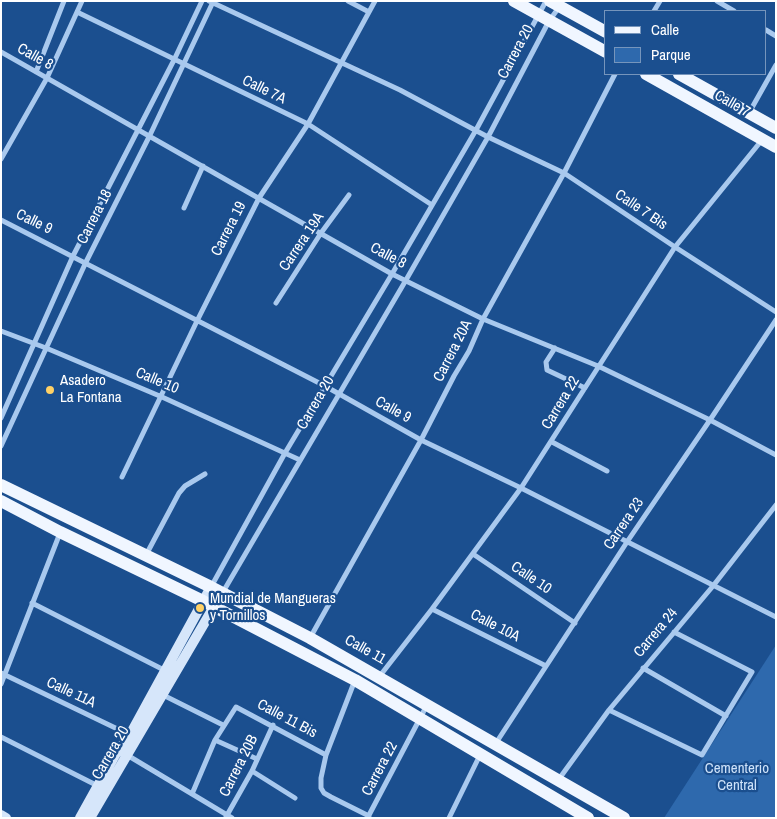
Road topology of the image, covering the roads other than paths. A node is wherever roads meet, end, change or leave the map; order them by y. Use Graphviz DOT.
graph roads {
  1 [pos="64,1"];
  2 [pos="82,1"];
  3 [pos="202,1"];
  4 [pos="348,1"];
  5 [pos="375,1"];
  6 [pos="514,1"];
  7 [pos="546,1"];
  8 [pos="717,1"];
  9 [pos="212,2"];
  10 [pos="557,3"];
  11 [pos="732,10"];
  12 [pos="77,12"];
  13 [pos="369,12"];
  14 [pos="544,18"];
  15 [pos="604,31"];
  16 [pos="604,51"];
  17 [pos="1,52"];
  18 [pos="174,60"];
  19 [pos="341,63"];
  20 [pos="182,64"];
  21 [pos="776,65"];
  22 [pos="36,72"];
  23 [pos="614,75"];
  24 [pos="648,75"];
  25 [pos="681,75"];
  26 [pos="46,78"];
  27 [pos="749,114"];
  28 [pos="308,124"];
  29 [pos="138,128"];
  30 [pos="776,128"];
  31 [pos="476,130"];
  32 [pos="150,135"];
  33 [pos="488,137"];
  34 [pos="762,140"];
  35 [pos="776,147"];
  36 [pos="1,159"];
  37 [pos="203,166"];
  38 [pos="564,173"];
  39 [pos="349,195"];
  40 [pos="259,198"];
  41 [pos="432,205"];
  42 [pos="184,208"];
  43 [pos="1,220"];
  44 [pos="321,234"];
  45 [pos="675,247"];
  46 [pos="74,256"];
  47 [pos="86,262"];
  48 [pos="392,274"];
  49 [pos="406,280"];
  50 [pos="276,303"];
  51 [pos="776,312"];
  52 [pos="483,318"];
  53 [pos="776,320"];
  54 [pos="196,321"];
  55 [pos="1,331"];
  56 [pos="33,343"];
  57 [pos="46,348"];
  58 [pos="555,348"];
  59 [pos="598,366"];
  60 [pos="325,386"];
  61 [pos="584,388"];
  62 [pos="338,395"];
  63 [pos="162,397"];
  64 [pos="1,418"];
  65 [pos="710,420"];
  66 [pos="421,440"];
  67 [pos="552,442"];
  68 [pos="1,446"];
  69 [pos="285,453"];
  70 [pos="776,455"];
  71 [pos="300,460"];
  72 [pos="607,471"];
  73 [pos="205,474"];
  74 [pos="122,477"];
  75 [pos="1,485"];
  76 [pos="521,488"];
  77 [pos="1,501"];
  78 [pos="776,505"];
  79 [pos="60,532"];
  80 [pos="627,542"];
  81 [pos="473,554"];
  82 [pos="146,556"];
  83 [pos="713,586"];
  84 [pos="210,587"];
  85 [pos="222,593"];
  86 [pos="202,601"];
  87 [pos="32,603"];
  88 [pos="215,608"];
  89 [pos="432,609"];
  90 [pos="776,617"];
  91 [pos="575,622"];
  92 [pos="674,632"];
  93 [pos="310,638"];
  94 [pos="546,666"];
  95 [pos="643,668"];
  96 [pos="164,670"];
  97 [pos="3,674"];
  98 [pos="379,677"];
  99 [pos="355,680"];
  100 [pos="1,684"];
  101 [pos="163,695"];
  102 [pos="428,705"];
  103 [pos="609,710"];
  104 [pos="726,716"];
  105 [pos="421,718"];
  106 [pos="223,725"];
  107 [pos="273,725"];
  108 [pos="130,734"];
  109 [pos="1,737"];
  110 [pos="216,740"];
  111 [pos="496,743"];
  112 [pos="480,754"];
  113 [pos="127,755"];
  114 [pos="326,755"];
  115 [pos="257,759"];
  116 [pos="252,771"];
  117 [pos="558,779"];
  118 [pos="98,786"];
  119 [pos="192,794"];
  120 [pos="295,798"];
  121 [pos="1,815"];
  122 [pos="228,817"];
  123 [pos="369,817"];
  124 [pos="6,818"];
  125 [pos="80,818"];
  126 [pos="90,818"];
  127 [pos="449,818"];
  128 [pos="588,818"];
  129 [pos="624,818"];
  1 -- 22 [label="street"];
  2 -- 12 [label="street"];
  3 -- 18 [label="street, Carrera 18"];
  4 -- 13 [label="street"];
  5 -- 13 [label="street, Carrera 19"];
  6 -- 14 [label="main road"];
  7 -- 14 [label="street, Carrera 20"];
  8 -- 11 [label="street"];
  9 -- 19 [label="street"];
  9 -- 20 [label="street, Carrera 18"];
  10 -- 14 [label="street, Carrera 20"];
  10 -- 15 [label="main road"];
  12 -- 18 [label="street, Calle 7A"];
  12 -- 26 [label="street"];
  13 -- 19 [label="street, Carrera 19"];
  14 -- 16 [label="main road"];
  14 -- 31 [label="street, Carrera 20"];
  14 -- 33 [label="street, Carrera 20"];
  17 -- 22 [label="street, Calle 8"];
  18 -- 20 [label="street, Calle 7A"];
  18 -- 29 [label="street, Carrera 18"];
  19 -- 28 [label="street, Carrera 19"];
  19 -- 31 [label="street"];
  20 -- 28 [label="street, Calle 7A"];
  20 -- 32 [label="street, Carrera 18"];
  21 -- 27 [label="street"];
  22 -- 26 [label="street, Calle 8"];
  23 -- 38 [label="street, Carrera 20A"];
  24 -- 34 [label="main road, Calle 7"];
  25 -- 27 [label="main road, Calle 7"];
  26 -- 29 [label="street, Calle 8"];
  26 -- 36 [label="street"];
  27 -- 30 [label="main road, Calle 7"];
  28 -- 40 [label="street, Carrera 19"];
  28 -- 41 [label="street, Calle 7A"];
  29 -- 32 [label="street, Calle 8"];
  29 -- 46 [label="street, Carrera 18"];
  31 -- 33 [label="street"];
  31 -- 41 [label="street, Carrera 20"];
  32 -- 37 [label="street, Calle 8"];
  32 -- 47 [label="street, Carrera 18"];
  33 -- 38 [label="street, Calle 7 Bis"];
  33 -- 49 [label="street, Carrera 20"];
  34 -- 35 [label="main road, Calle 7"];
  34 -- 45 [label="street, Carrera 22"];
  37 -- 40 [label="street, Calle 8"];
  37 -- 42 [label="street"];
  38 -- 45 [label="street, Calle 7 Bis"];
  38 -- 52 [label="street, Carrera 20A"];
  39 -- 44 [label="street, Carrera 19A"];
  40 -- 44 [label="street, Calle 8"];
  40 -- 54 [label="street, Carrera 19"];
  41 -- 48 [label="street, Carrera 20"];
  43 -- 46 [label="street, Calle 9"];
  44 -- 48 [label="street, Calle 8"];
  44 -- 50 [label="street, Carrera 19A"];
  45 -- 51 [label="street, Calle 7 Bis"];
  45 -- 59 [label="street, Carrera 22"];
  46 -- 47 [label="street, Calle 9"];
  46 -- 56 [label="street, Carrera 18"];
  47 -- 54 [label="street, Calle 9"];
  47 -- 57 [label="street, Carrera 18"];
  48 -- 49 [label="street, Calle 8"];
  48 -- 60 [label="street, Carrera 20"];
  49 -- 52 [label="street, Calle 8"];
  49 -- 62 [label="street, Carrera 20"];
  52 -- 58 [label="street, Calle 8"];
  52 -- 66 [label="street, Carrera 20A"];
  53 -- 65 [label="street, Carrera 23"];
  54 -- 60 [label="street, Calle 9"];
  54 -- 63 [label="street, Carrera 19"];
  55 -- 56 [label="street, Calle 10"];
  56 -- 57 [label="street, Calle 10"];
  56 -- 64 [label="street, Carrera 18"];
  57 -- 63 [label="street, Calle 10"];
  57 -- 68 [label="street, Carrera 18"];
  58 -- 59 [label="street, Calle 8"];
  58 -- 61 [label="street"];
  59 -- 61 [label="street, Carrera 22"];
  59 -- 65 [label="street, Calle 8"];
  60 -- 62 [label="street, Calle 9"];
  60 -- 69 [label="street, Carrera 20"];
  61 -- 67 [label="street, Carrera 22"];
  62 -- 66 [label="street, Calle 9"];
  62 -- 71 [label="street, Carrera 20"];
  63 -- 69 [label="street, Calle 10"];
  63 -- 74 [label="street, Carrera 19"];
  65 -- 70 [label="street, Calle 8"];
  65 -- 80 [label="street, Carrera 23"];
  66 -- 76 [label="street, Calle 9"];
  66 -- 93 [label="street, Carrera 20A"];
  67 -- 72 [label="street"];
  67 -- 76 [label="street, Carrera 22"];
  69 -- 71 [label="street, Calle 10"];
  69 -- 84 [label="street, Carrera 20"];
  71 -- 85 [label="street, Carrera 20"];
  73 -- 82 [label="street"];
  75 -- 82 [label="main road, Calle 11"];
  76 -- 80 [label="street, Calle 9"];
  76 -- 81 [label="street, Carrera 22"];
  77 -- 79 [label="main road, Calle 11"];
  78 -- 83 [label="street, Carrera 24"];
  79 -- 86 [label="main road, Calle 11"];
  79 -- 87 [label="street"];
  80 -- 83 [label="street, Calle 9"];
  80 -- 91 [label="street, Carrera 23"];
  81 -- 89 [label="street, Carrera 22"];
  81 -- 91 [label="street, Calle 10"];
  82 -- 84 [label="main road, Calle 11"];
  83 -- 90 [label="street, Calle 9"];
  83 -- 92 [label="street, Carrera 24"];
  84 -- 85 [label="main road, Calle 11"];
  84 -- 86 [label="street, Carrera 20"];
  85 -- 88 [label="street, Carrera 20"];
  85 -- 93 [label="main road, Calle 11"];
  86 -- 88 [label="main road, Calle 11"];
  86 -- 96 [label="street, Carrera 20"];
  87 -- 96 [label="street"];
  87 -- 97 [label="street"];
  88 -- 99 [label="main road, Calle 11"];
  88 -- 101 [label="street, Carrera 20"];
  89 -- 94 [label="street, Calle 10A"];
  89 -- 98 [label="street, Carrera 22"];
  91 -- 94 [label="street, Carrera 23"];
  92 -- 95 [label="street, Carrera 24"];
  92 -- 104 [label="street"];
  93 -- 98 [label="main road, Calle 11"];
  94 -- 111 [label="street, Carrera 23"];
  95 -- 103 [label="street, Carrera 24"];
  95 -- 104 [label="street"];
  96 -- 108 [label="street, Carrera 20"];
  97 -- 100 [label="street"];
  97 -- 108 [label="street, Calle 11A"];
  98 -- 102 [label="main road, Calle 11"];
  99 -- 105 [label="main road, Calle 11"];
  99 -- 114 [label="street"];
  101 -- 106 [label="street"];
  101 -- 113 [label="street, Carrera 20"];
  102 -- 105 [label="street, Carrera 22"];
  102 -- 111 [label="main road, Calle 11"];
  103 -- 104 [label="street"];
  103 -- 117 [label="street, Carrera 24"];
  105 -- 112 [label="main road, Calle 11"];
  105 -- 123 [label="street, Carrera 22"];
  106 -- 107 [label="street, Calle 11 Bis"];
  106 -- 110 [label="street"];
  107 -- 114 [label="street, Calle 11 Bis"];
  107 -- 115 [label="street, Carrera 20B"];
  108 -- 118 [label="street, Carrera 20"];
  109 -- 118 [label="street"];
  110 -- 115 [label="street"];
  110 -- 119 [label="street"];
  111 -- 117 [label="main road, Calle 11"];
  112 -- 127 [label="street"];
  112 -- 128 [label="main road, Calle 11"];
  113 -- 119 [label="street"];
  113 -- 126 [label="street, Carrera 20"];
  114 -- 123 [label="street"];
  115 -- 116 [label="street, Carrera 20B"];
  116 -- 120 [label="street"];
  116 -- 122 [label="street, Carrera 20B"];
  117 -- 129 [label="main road, Calle 11"];
  118 -- 125 [label="street, Carrera 20"];
  119 -- 122 [label="street"];
  121 -- 124 [label="street"];
}
